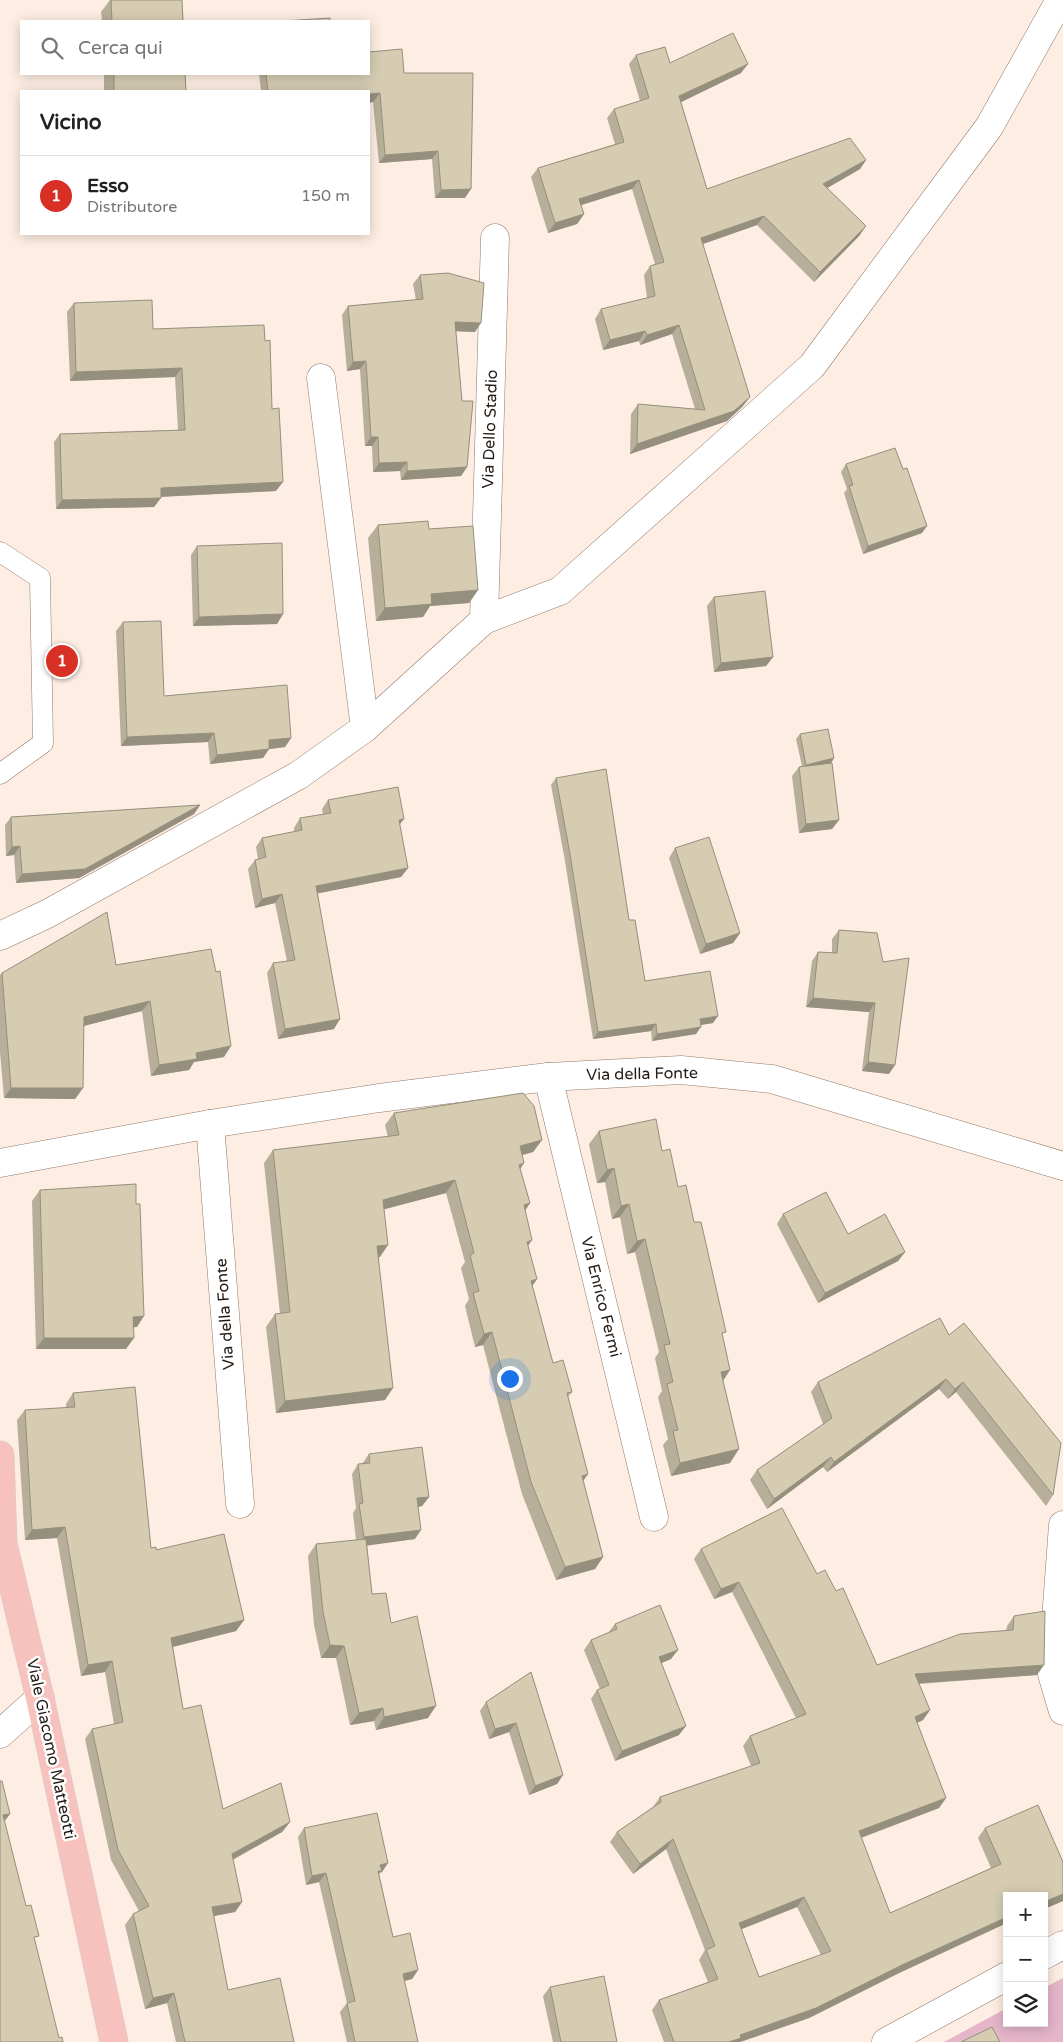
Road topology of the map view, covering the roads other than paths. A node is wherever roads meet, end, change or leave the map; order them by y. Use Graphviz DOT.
graph roads {
  1 [pos="1060,0"];
  2 [pos="495,238"];
  3 [pos="320,378"];
  4 [pos="0,552"];
  5 [pos="484,620"];
  6 [pos="365,728"];
  7 [pos="0,774"];
  8 [pos="0,936"];
  9 [pos="548,1078"];
  10 [pos="210,1124"];
  11 [pos="0,1163"];
  12 [pos="1063,1166"];
  13 [pos="0,1454"];
  14 [pos="240,1504"];
  15 [pos="654,1517"];
  16 [pos="1063,1525"];
  17 [pos="40,1698"];
  18 [pos="1063,1711"];
  19 [pos="0,1734"];
  20 [pos="1063,1945"];
  21 [pos="1048,1953"];
  22 [pos="1003,1978"];
  23 [pos="114,2042"];
  24 [pos="886,2042"];
  1 -- 5 [label="street"];
  2 -- 5 [label="street, Via Dello Stadio"];
  3 -- 6 [label="street"];
  4 -- 7 [label="lane"];
  5 -- 6 [label="street"];
  6 -- 8 [label="street"];
  9 -- 10 [label="street, Via della Fonte"];
  9 -- 12 [label="street, Via della Fonte"];
  9 -- 15 [label="street, Via Enrico Fermi"];
  10 -- 11 [label="street, Via della Fonte"];
  10 -- 14 [label="street, Via della Fonte"];
  13 -- 17 [label="main road, Viale Giacomo Matteotti"];
  16 -- 18 [label="street"];
  17 -- 19 [label="street"];
  17 -- 23 [label="main road, Viale Giacomo Matteotti"];
  20 -- 21 [label="street"];
  22 -- 24 [label="street"];
}
